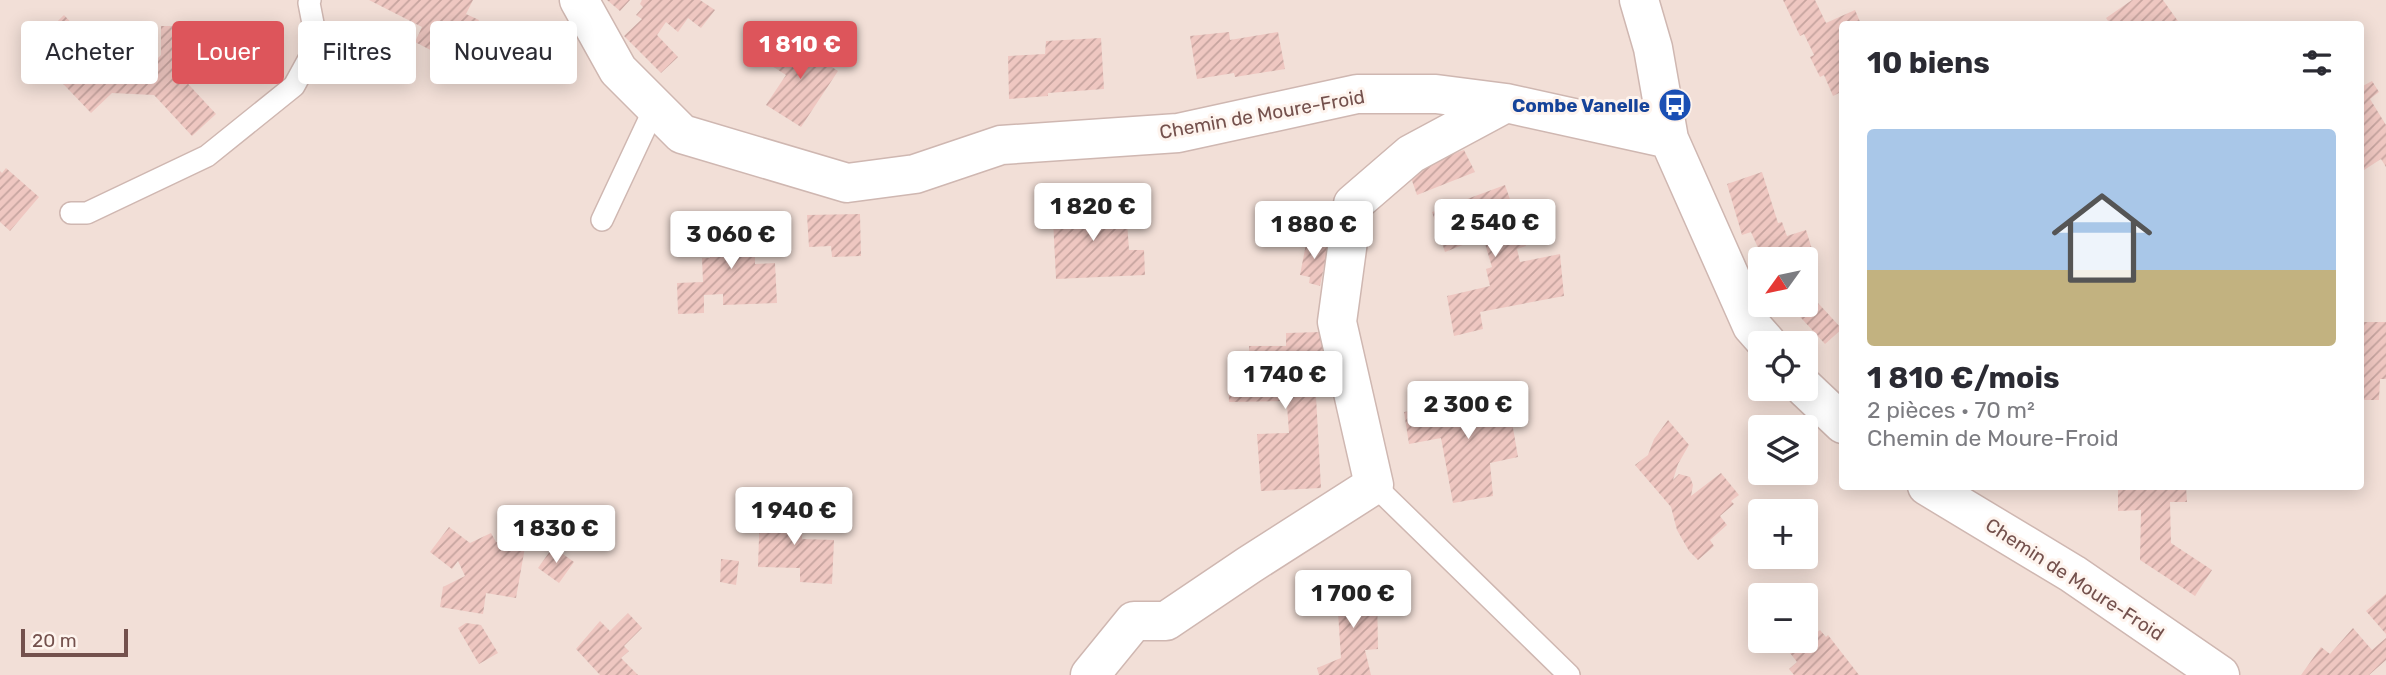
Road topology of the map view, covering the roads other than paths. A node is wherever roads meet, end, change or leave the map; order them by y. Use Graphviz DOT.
graph roads {
  1 [pos="310,0"];
  2 [pos="579,0"];
  3 [pos="1639,0"];
  4 [pos="1506,103"];
  5 [pos="655,107"];
  6 [pos="1669,139"];
  7 [pos="71,213"];
  8 [pos="603,220"];
  9 [pos="1756,331"];
  10 [pos="1818,400"];
  11 [pos="1839,420"];
  12 [pos="1374,485"];
  13 [pos="1934,490"];
  14 [pos="1090,675"];
  15 [pos="1569,675"];
  16 [pos="2220,675"];
  1 -- 7 [label="lane"];
  2 -- 5 [label="street, Chemin de Moure-Froid"];
  3 -- 6 [label="street"];
  4 -- 5 [label="street, Chemin de Moure-Froid"];
  4 -- 6 [label="street, Chemin de Moure-Froid"];
  4 -- 12 [label="street"];
  5 -- 8 [label="lane"];
  6 -- 9 [label="street"];
  10 -- 11 [label="street"];
  12 -- 14 [label="street"];
  12 -- 15 [label="lane"];
  13 -- 16 [label="street, Chemin de Moure-Froid"];
}
